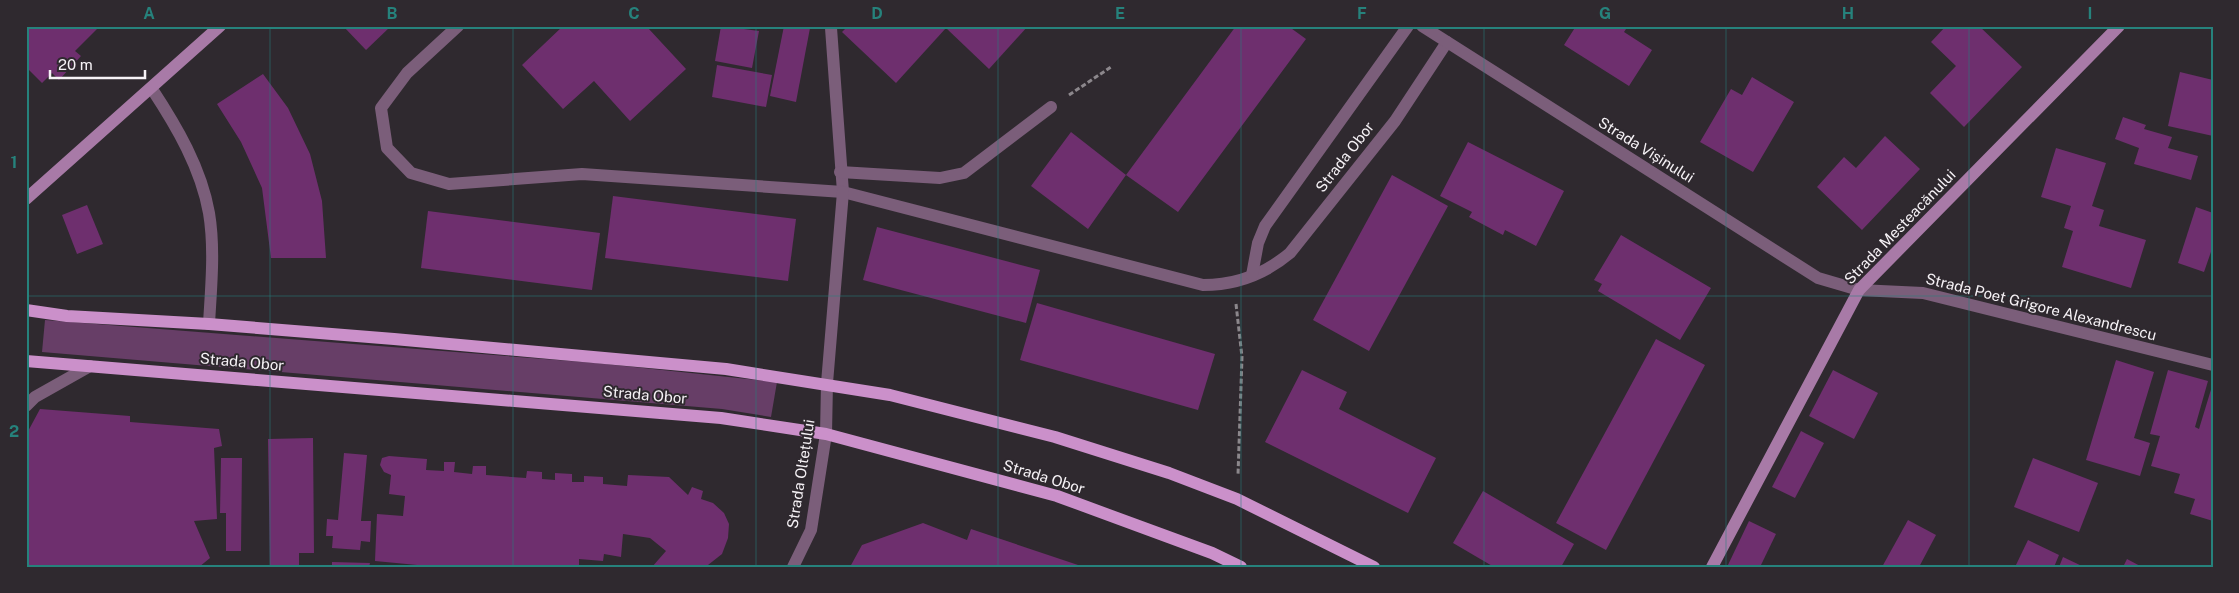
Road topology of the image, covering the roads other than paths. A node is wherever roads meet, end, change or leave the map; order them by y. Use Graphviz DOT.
graph roads {
  1 [pos="220,26"];
  2 [pos="458,26"];
  3 [pos="1408,26"];
  4 [pos="1422,26"];
  5 [pos="2120,26"];
  6 [pos="831,28"];
  7 [pos="1447,42"];
  8 [pos="152,89"];
  9 [pos="1051,107"];
  10 [pos="840,172"];
  11 [pos="843,192"];
  12 [pos="26,199"];
  13 [pos="1252,275"];
  14 [pos="1859,290"];
  15 [pos="26,310"];
  16 [pos="209,324"];
  17 [pos="26,361"];
  18 [pos="2213,365"];
  19 [pos="90,366"];
  20 [pos="828,383"];
  21 [pos="26,406"];
  22 [pos="826,434"];
  23 [pos="794,567"];
  24 [pos="1241,567"];
  25 [pos="1374,567"];
  26 [pos="1712,567"];
  1 -- 8 [label="main road"];
  2 -- 11 [label="street, Strada Obor"];
  3 -- 13 [label="street, Strada Obor"];
  4 -- 7 [label="street, Strada Vișinului"];
  5 -- 14 [label="main road, Strada Mesteacănului"];
  6 -- 10 [label="street"];
  7 -- 13 [label="street, Strada Obor"];
  7 -- 14 [label="street, Strada Vișinului"];
  8 -- 12 [label="main road"];
  8 -- 16 [label="street"];
  9 -- 10 [label="street"];
  10 -- 11 [label="street"];
  11 -- 13 [label="street, Strada Obor"];
  11 -- 20 [label="street"];
  14 -- 18 [label="street, Strada Poet Grigore Alexandrescu"];
  14 -- 26 [label="main road, Strada Mesteacănului"];
  15 -- 16 [label="main road"];
  16 -- 20 [label="main road"];
  17 -- 19 [label="main road, Strada Obor"];
  19 -- 21 [label="street"];
  19 -- 22 [label="main road, Strada Obor"];
  20 -- 22 [label="street, Strada Oltețului"];
  20 -- 25 [label="main road"];
  22 -- 23 [label="street, Strada Oltețului"];
  22 -- 24 [label="main road, Strada Obor"];
}
